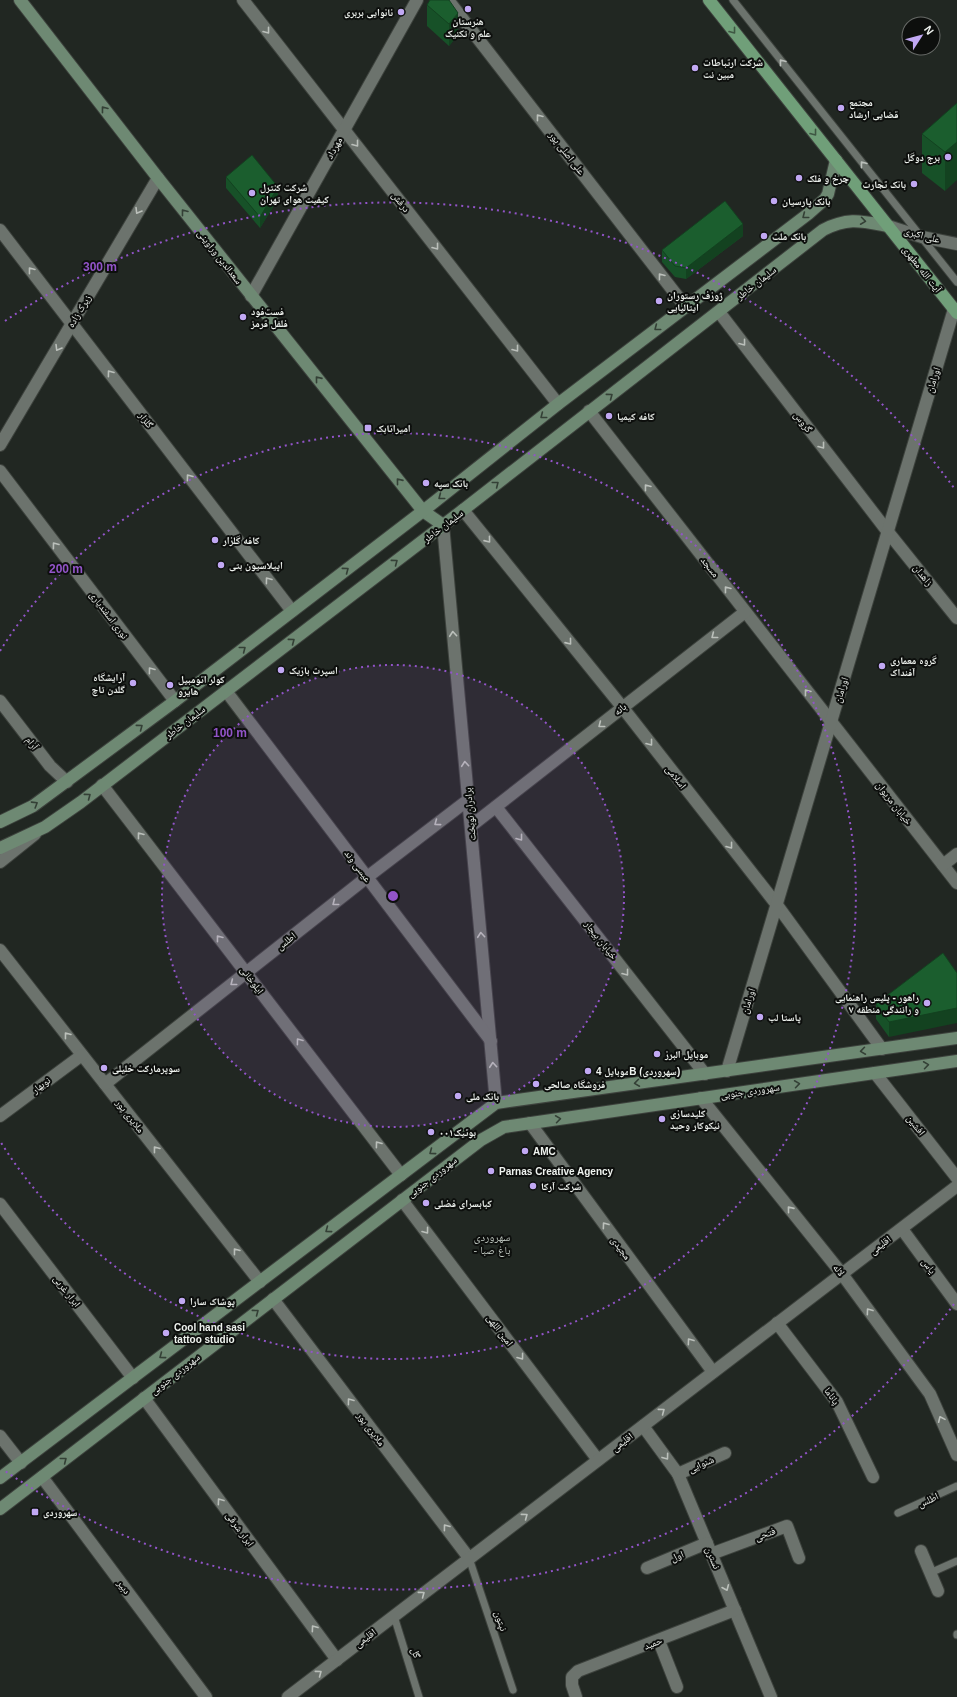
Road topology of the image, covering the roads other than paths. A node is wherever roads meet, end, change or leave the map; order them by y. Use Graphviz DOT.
graph roads {
  1 [pos="20,0"];
  2 [pos="243,0"];
  3 [pos="417,0"];
  4 [pos="448,0"];
  5 [pos="709,0"];
  6 [pos="733,0"];
  7 [pos="345,130"];
  8 [pos="836,160"];
  9 [pos="158,178"];
  10 [pos="888,226"];
  11 [pos="0,230"];
  12 [pos="922,237"];
  13 [pos="957,244"];
  14 [pos="957,282"];
  15 [pos="252,296"];
  16 [pos="685,306"];
  17 [pos="956,311"];
  18 [pos="719,312"];
  19 [pos="72,323"];
  20 [pos="558,404"];
  21 [pos="589,412"];
  22 [pos="0,445"];
  23 [pos="0,472"];
  24 [pos="463,510"];
  25 [pos="423,511"];
  26 [pos="443,525"];
  27 [pos="888,532"];
  28 [pos="292,611"];
  29 [pos="745,612"];
  30 [pos="957,618"];
  31 [pos="226,691"];
  32 [pos="0,701"];
  33 [pos="175,701"];
  34 [pos="623,708"];
  35 [pos="831,722"];
  36 [pos="66,782"];
  37 [pos="102,786"];
  38 [pos="468,800"];
  39 [pos="496,807"];
  40 [pos="0,822"];
  41 [pos="471,826"];
  42 [pos="45,827"];
  43 [pos="0,848"];
  44 [pos="957,854"];
  45 [pos="0,862"];
  46 [pos="943,865"];
  47 [pos="366,878"];
  48 [pos="957,883"];
  49 [pos="777,905"];
  50 [pos="0,950"];
  51 [pos="246,973"];
  52 [pos="957,1038"];
  53 [pos="491,1041"];
  54 [pos="882,1049"];
  55 [pos="82,1055"];
  56 [pos="957,1061"];
  57 [pos="727,1071"];
  58 [pos="875,1073"];
  59 [pos="705,1074"];
  60 [pos="105,1084"];
  61 [pos="701,1098"];
  62 [pos="496,1103"];
  63 [pos="0,1116"];
  64 [pos="530,1123"];
  65 [pos="401,1175"];
  66 [pos="957,1178"];
  67 [pos="957,1186"];
  68 [pos="402,1200"];
  69 [pos="0,1204"];
  70 [pos="902,1229"];
  71 [pos="842,1274"];
  72 [pos="260,1282"];
  73 [pos="273,1299"];
  74 [pos="957,1304"];
  75 [pos="777,1323"];
  76 [pos="713,1372"];
  77 [pos="133,1378"];
  78 [pos="144,1398"];
  79 [pos="643,1426"];
  80 [pos="0,1436"];
  81 [pos="725,1453"];
  82 [pos="957,1455"];
  83 [pos="598,1460"];
  84 [pos="21,1462"];
  85 [pos="678,1474"];
  86 [pos="42,1477"];
  87 [pos="873,1477"];
  88 [pos="0,1478"];
  89 [pos="957,1486"];
  90 [pos="0,1509"];
  91 [pos="898,1513"];
  92 [pos="709,1549"];
  93 [pos="921,1551"];
  94 [pos="470,1558"];
  95 [pos="799,1558"];
  96 [pos="957,1561"];
  97 [pos="647,1568"];
  98 [pos="930,1573"];
  99 [pos="938,1591"];
  100 [pos="735,1610"];
  101 [pos="394,1616"];
  102 [pos="659,1641"];
  103 [pos="337,1660"];
  104 [pos="677,1687"];
  105 [pos="513,1690"];
  106 [pos="206,1697"];
  107 [pos="288,1697"];
  108 [pos="419,1697"];
  109 [pos="576,1697"];
  110 [pos="771,1697"];
  9 -- 1 [label="main road, سعدالدین وراوینی, one-way"];
  2 -- 7 [label="street, درفش, one-way"];
  3 -- 7 [label="street, مهرداد"];
  16 -- 4 [label="street, علی اصلی پور, one-way"];
  5 -- 8 [label="main road, آیت الله مطهری, one-way"];
  12 -- 6 [label="lane, one-way"];
  7 -- 15 [label="street, مهرداد"];
  7 -- 20 [label="street, درفش, one-way"];
  8 -- 10 [label="main road, آیت الله مطهری"];
  8 -- 16 [label="main road, one-way"];
  15 -- 9 [label="main road, سعدالدین وراوینی, one-way"];
  9 -- 19 [label="street, زیرک زاده, one-way"];
  10 -- 12 [label="street, علی‌ اکبری"];
  10 -- 17 [label="main road, آیت الله مطهری"];
  18 -- 10 [label="main road, سلیمان خاطر, one-way"];
  19 -- 11 [label="street, گلزار, one-way"];
  12 -- 13 [label="street, علی‌ اکبری"];
  12 -- 14 [label="lane"];
  25 -- 15 [label="main road, سعدالدین وراوینی, one-way"];
  16 -- 20 [label="main road, one-way"];
  17 -- 27 [label="street, اورامان"];
  21 -- 18 [label="main road, سلیمان خاطر, one-way"];
  18 -- 27 [label="street, گروس, one-way"];
  19 -- 22 [label="street, زیرک زاده, one-way"];
  28 -- 19 [label="street, گلزار, one-way"];
  20 -- 25 [label="main road, one-way"];
  24 -- 21 [label="main road, سلیمان خاطر, one-way"];
  29 -- 21 [label="street, مسجد, one-way"];
  33 -- 23 [label="street, نوری اسفندیاری, one-way"];
  24 -- 26 [label="main road, سلیمان خاطر"];
  24 -- 34 [label="street, اسلامی, one-way"];
  25 -- 26 [label="main road, سعدالدین وراوینی"];
  28 -- 25 [label="main road, one-way"];
  31 -- 26 [label="main road, سلیمان خاطر, one-way"];
  38 -- 26 [label="street, برادران نوبخت, one-way"];
  27 -- 30 [label="street, زاهدان"];
  27 -- 35 [label="street, اورامان"];
  33 -- 28 [label="main road, one-way"];
  29 -- 34 [label="street, بانه, one-way"];
  35 -- 29 [label="street, مسجد, one-way"];
  31 -- 37 [label="main road, سلیمان خاطر"];
  31 -- 47 [label="street, عیسی وند"];
  32 -- 36 [label="street, آرام"];
  36 -- 33 [label="main road, one-way"];
  34 -- 39 [label="street, بانه, one-way"];
  34 -- 49 [label="street, اسلامی, one-way"];
  35 -- 46 [label="street, خیابان مریوان"];
  35 -- 49 [label="street, اورامان"];
  40 -- 36 [label="main road, one-way"];
  42 -- 37 [label="main road, سلیمان خاطر, one-way"];
  51 -- 37 [label="street, ایلوخانی, one-way"];
  38 -- 41 [label="street, برادران نوبخت"];
  38 -- 47 [label="street, اطلس, one-way"];
  39 -- 41 [label="street, بانه"];
  39 -- 59 [label="street, خیابان بیجار, one-way"];
  53 -- 41 [label="street, برادران نوبخت, one-way"];
  42 -- 43 [label="main road, سلیمان خاطر"];
  42 -- 45 [label="street"];
  44 -- 46 [label="street"];
  46 -- 48 [label="street, خیابان مریوان"];
  47 -- 51 [label="street, اطلس, one-way"];
  47 -- 53 [label="street, عیسی وند"];
  49 -- 54 [label="street, اسلامی"];
  49 -- 57 [label="street, اورامان"];
  55 -- 50 [label="street, ملایری پور, one-way"];
  51 -- 60 [label="street, اطلس, one-way"];
  65 -- 51 [label="street, ایلوخانی, one-way"];
  52 -- 54 [label="main road, سهروردی جنوبی"];
  62 -- 53 [label="street, برادران نوبخت, one-way"];
  54 -- 57 [label="main road, سهروردی جنوبی, one-way"];
  55 -- 60 [label="street, ملایری پور"];
  55 -- 63 [label="street, نوبهار"];
  58 -- 56 [label="main road, سهروردی جنوبی, one-way"];
  57 -- 59 [label="main road, سهروردی جنوبی"];
  61 -- 58 [label="main road, سهروردی جنوبی, one-way"];
  58 -- 66 [label="street, افشین"];
  59 -- 62 [label="main road, سهروردی جنوبی, one-way"];
  72 -- 60 [label="street, ملایری پور, one-way"];
  64 -- 61 [label="main road, سهروردی جنوبی, one-way"];
  71 -- 61 [label="street, لاله, one-way"];
  62 -- 65 [label="main road, سهروردی جنوبی, one-way"];
  64 -- 68 [label="main road, سهروردی جنوبی"];
  76 -- 64 [label="street, مجیدی, one-way"];
  65 -- 72 [label="main road, سهروردی جنوبی, one-way"];
  67 -- 70 [label="street, اقلیمی"];
  68 -- 73 [label="main road, سهروردی جنوبی"];
  68 -- 83 [label="street, امین اللهی, one-way"];
  69 -- 77 [label="street, ابرار غربی"];
  70 -- 71 [label="street, اقلیمی"];
  70 -- 74 [label="street, یاس"];
  71 -- 75 [label="street, اقلیمی"];
  82 -- 71 [label="street, لاله, one-way"];
  72 -- 73 [label="main road"];
  72 -- 77 [label="main road, سهروردی جنوبی, one-way"];
  78 -- 73 [label="main road, سهروردی جنوبی, one-way"];
  94 -- 73 [label="street, ملایری پور, one-way"];
  75 -- 76 [label="street, اقلیمی"];
  75 -- 87 [label="street, پاناما"];
  79 -- 76 [label="street, اقلیمی, one-way"];
  77 -- 84 [label="main road, سهروردی جنوبی"];
  86 -- 78 [label="main road, سهروردی جنوبی, one-way"];
  103 -- 78 [label="street, ابرار شرقی, one-way"];
  79 -- 83 [label="street, اقلیمی"];
  79 -- 85 [label="street, نسترن, one-way"];
  80 -- 84 [label="street"];
  81 -- 85 [label="street, شنوایی"];
  94 -- 83 [label="street, اقلیمی, one-way"];
  84 -- 88 [label="main road, سهروردی جنوبی"];
  85 -- 92 [label="street, نسترن"];
  86 -- 90 [label="main road, سهروردی جنوبی"];
  86 -- 106 [label="street, دبیر"];
  89 -- 91 [label="lane, اطلس"];
  92 -- 95 [label="street, فتحی"];
  92 -- 97 [label="street, اول"];
  92 -- 100 [label="street, نسترن, one-way"];
  93 -- 98 [label="street"];
  101 -- 94 [label="street, اقلیمی, one-way"];
  94 -- 105 [label="lane, نپتون"];
  96 -- 98 [label="lane"];
  98 -- 99 [label="street"];
  100 -- 102 [label="street, حمید"];
  100 -- 110 [label="street, نسترن"];
  101 -- 103 [label="street, اقلیمی"];
  101 -- 108 [label="lane, گل"];
  102 -- 104 [label="street"];
  102 -- 109 [label="street, حمید"];
  107 -- 103 [label="street, اقلیمی, one-way"];
}
